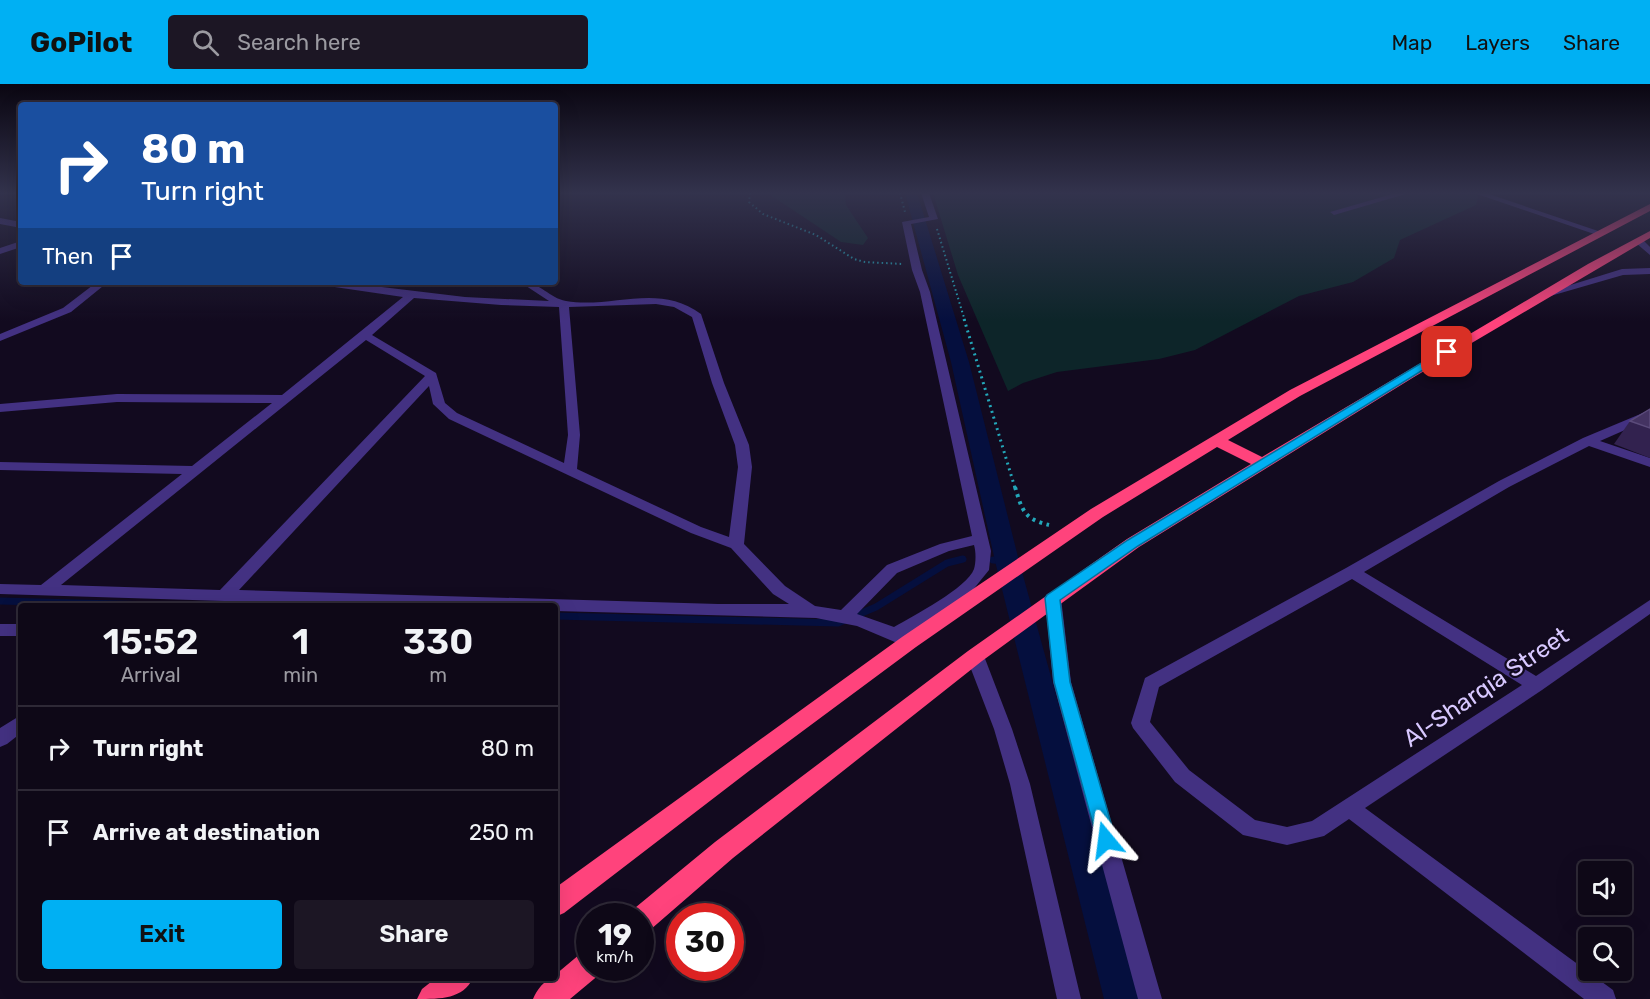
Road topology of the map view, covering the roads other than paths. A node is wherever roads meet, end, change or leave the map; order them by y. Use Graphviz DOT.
graph roads {
  1 [pos="916,236"];
  2 [pos="1595,236"];
  3 [pos="1646,242"];
  4 [pos="18,245"];
  5 [pos="0,251"];
  6 [pos="1650,271"];
  7 [pos="99,285"];
  8 [pos="342,285"];
  9 [pos="530,285"];
  10 [pos="411,295"];
  11 [pos="1540,296"];
  12 [pos="564,305"];
  13 [pos="365,335"];
  14 [pos="0,338"];
  15 [pos="432,375"];
  16 [pos="286,399"];
  17 [pos="0,408"];
  18 [pos="1650,414"];
  19 [pos="1215,440"];
  20 [pos="1588,441"];
  21 [pos="1262,463"];
  22 [pos="1650,463"];
  23 [pos="0,466"];
  24 [pos="196,470"];
  25 [pos="570,471"];
  26 [pos="980,539"];
  27 [pos="736,545"];
  28 [pos="1352,572"];
  29 [pos="0,589"];
  30 [pos="45,590"];
  31 [pos="225,595"];
  32 [pos="1053,598"];
  33 [pos="488,603"];
  34 [pos="558,605"];
  35 [pos="1650,606"];
  36 [pos="810,609"];
  37 [pos="845,616"];
  38 [pos="0,630"];
  39 [pos="18,630"];
  40 [pos="902,638"];
  41 [pos="975,656"];
  42 [pos="1536,685"];
  43 [pos="18,724"];
  44 [pos="0,739"];
  45 [pos="1349,808"];
  46 [pos="558,902"];
  47 [pos="654,909"];
  48 [pos="576,976"];
  49 [pos="455,981"];
  50 [pos="432,999"];
  51 [pos="548,999"];
  52 [pos="1069,999"];
  53 [pos="1150,999"];
  54 [pos="1604,999"];
  1 -- 26 [label="street"];
  2 -- 19 [label="highway"];
  3 -- 11 [label="highway"];
  4 -- 5 [label="street"];
  6 -- 11 [label="street"];
  7 -- 14 [label="street"];
  8 -- 10 [label="street"];
  9 -- 12 [label="street"];
  10 -- 12 [label="street"];
  10 -- 13 [label="street"];
  11 -- 21 [label="highway"];
  12 -- 25 [label="street"];
  12 -- 27 [label="street"];
  13 -- 15 [label="street"];
  13 -- 16 [label="street"];
  15 -- 25 [label="street"];
  15 -- 31 [label="street"];
  16 -- 17 [label="street"];
  16 -- 24 [label="street"];
  18 -- 20 [label="street"];
  19 -- 21 [label="highway"];
  19 -- 40 [label="highway"];
  20 -- 22 [label="street"];
  20 -- 28 [label="street"];
  21 -- 32 [label="highway"];
  23 -- 24 [label="street"];
  24 -- 30 [label="street"];
  25 -- 27 [label="street"];
  26 -- 37 [label="street"];
  26 -- 40 [label="street"];
  27 -- 36 [label="street"];
  28 -- 42 [label="street"];
  28 -- 45 [label="street, Al-Sharqia Street"];
  29 -- 30 [label="street"];
  30 -- 31 [label="street"];
  31 -- 33 [label="street"];
  32 -- 41 [label="highway"];
  32 -- 53 [label="street"];
  34 -- 36 [label="street"];
  35 -- 42 [label="street, Al-Sharqia Street"];
  36 -- 37 [label="street"];
  37 -- 40 [label="street"];
  38 -- 39 [label="street"];
  40 -- 46 [label="highway"];
  41 -- 47 [label="highway"];
  41 -- 52 [label="street"];
  42 -- 45 [label="street, Al-Sharqia Street"];
  43 -- 44 [label="street"];
  45 -- 54 [label="street"];
  48 -- 51 [label="highway"];
  49 -- 50 [label="highway"];
}
